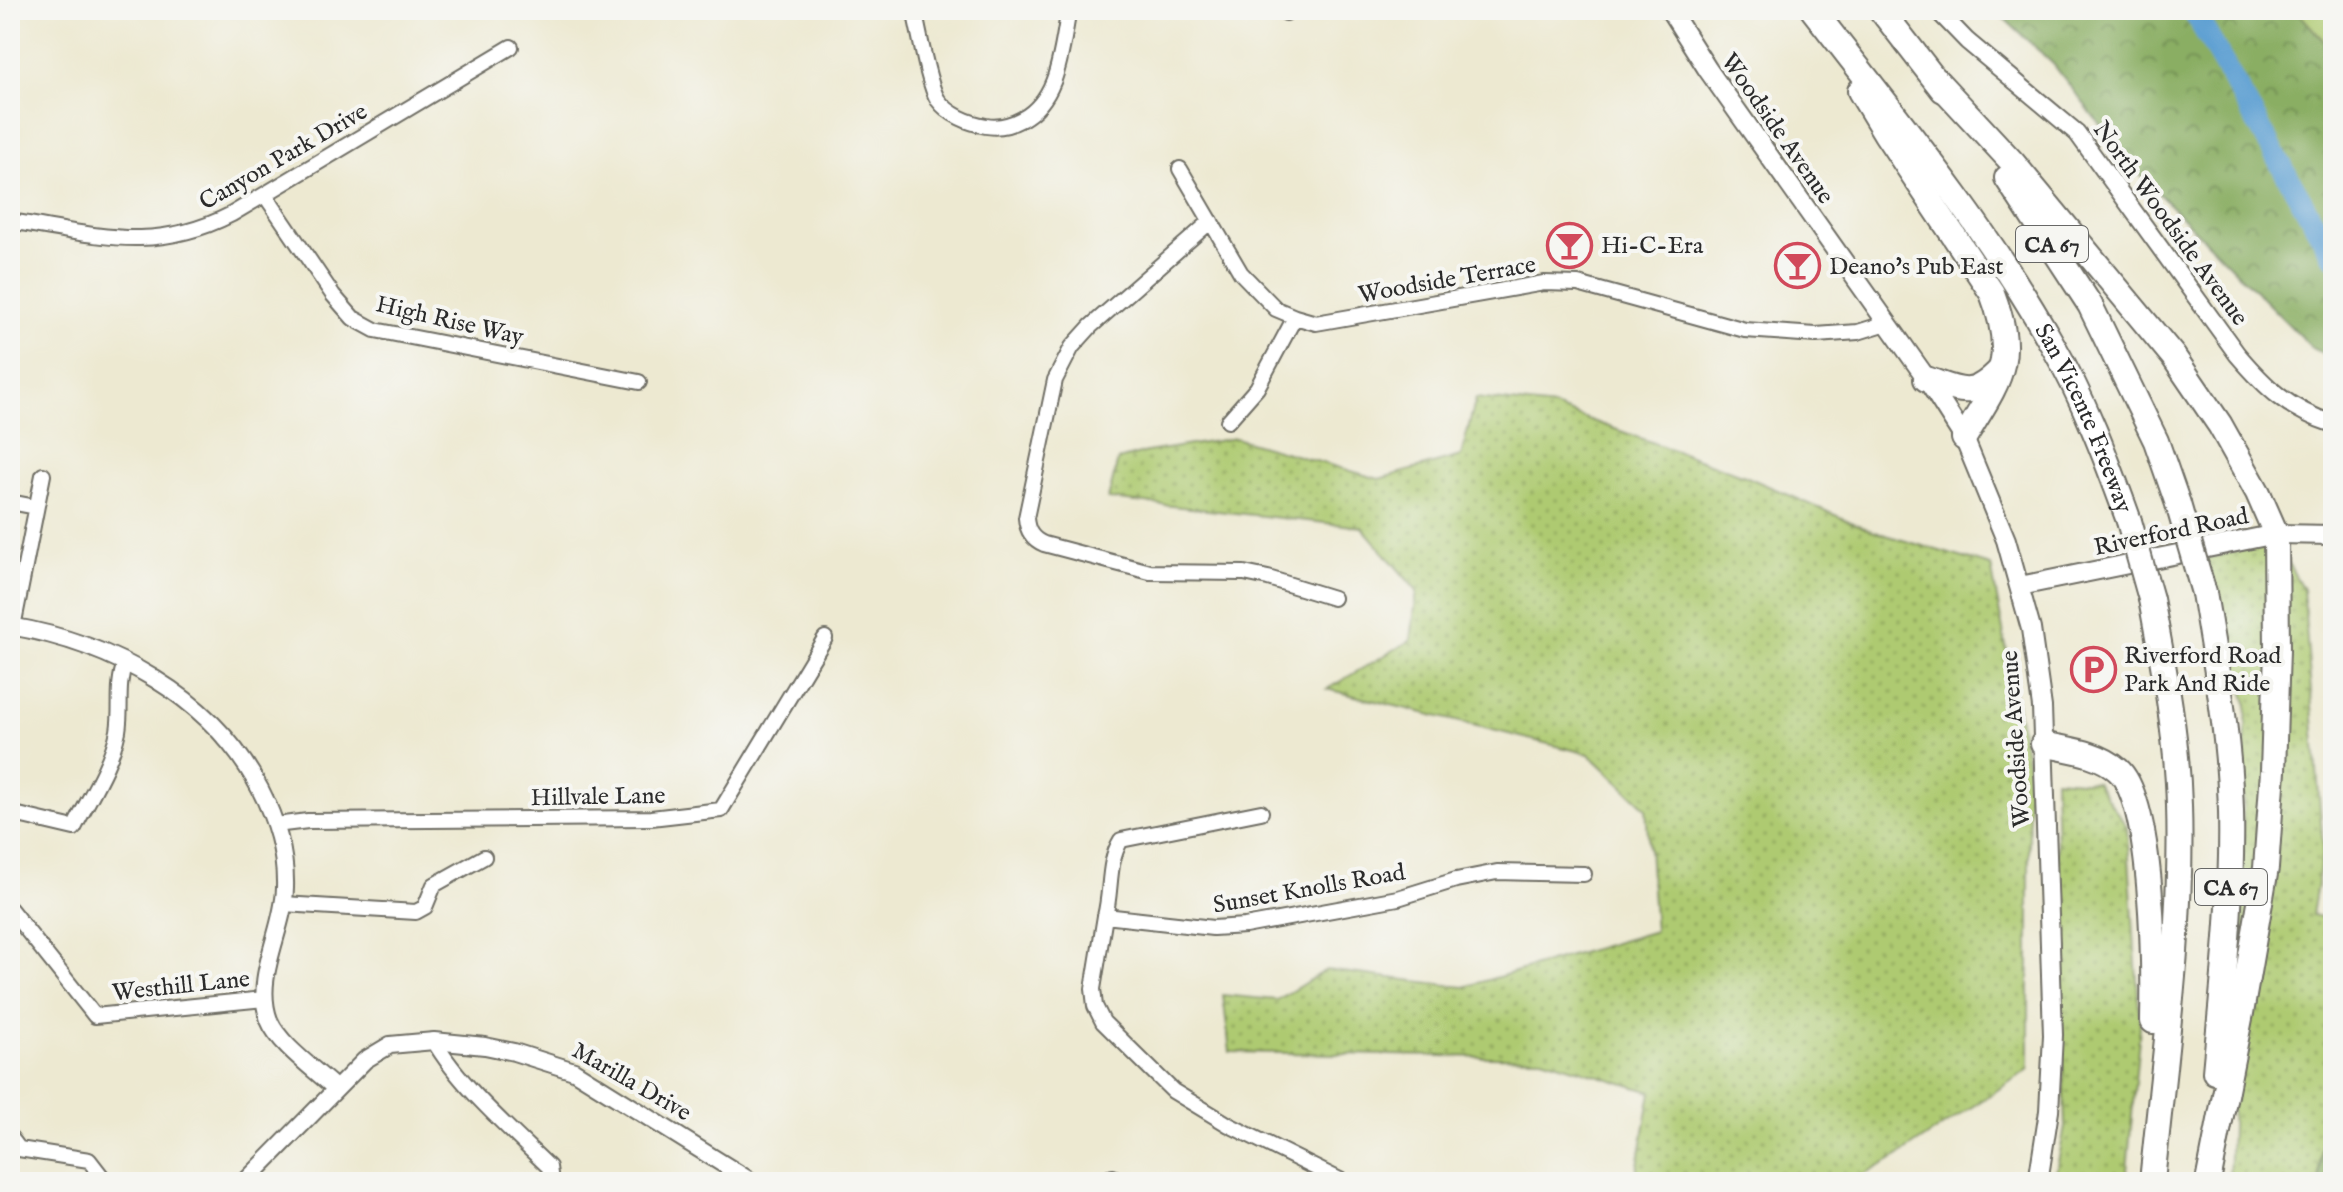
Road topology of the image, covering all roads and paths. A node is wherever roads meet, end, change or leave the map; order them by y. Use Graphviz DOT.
graph roads {
  1 [pos="914,10"];
  2 [pos="1069,10"];
  3 [pos="1670,10"];
  4 [pos="1812,10"];
  5 [pos="1881,10"];
  6 [pos="1937,10"];
  7 [pos="511,47"];
  8 [pos="1935,79"];
  9 [pos="1180,169"];
  10 [pos="265,195"];
  11 [pos="10,221"];
  12 [pos="1211,221"];
  13 [pos="1295,317"];
  14 [pos="1887,323"];
  15 [pos="2002,368"];
  16 [pos="1926,379"];
  17 [pos="639,382"];
  18 [pos="1228,421"];
  19 [pos="2333,424"];
  20 [pos="1964,438"];
  21 [pos="43,475"];
  22 [pos="10,502"];
  23 [pos="36,507"];
  24 [pos="2276,534"];
  25 [pos="2333,535"];
  26 [pos="2020,586"];
  27 [pos="1333,598"];
  28 [pos="11,626"];
  29 [pos="825,638"];
  30 [pos="125,663"];
  31 [pos="2043,744"];
  32 [pos="1261,812"];
  33 [pos="10,813"];
  34 [pos="275,825"];
  35 [pos="484,857"];
  36 [pos="1584,874"];
  37 [pos="283,904"];
  38 [pos="10,909"];
  39 [pos="1105,916"];
  40 [pos="264,999"];
  41 [pos="434,1041"];
  42 [pos="336,1089"];
  43 [pos="10,1137"];
  44 [pos="106,1182"];
  45 [pos="245,1182"];
  46 [pos="544,1182"];
  47 [pos="752,1182"];
  48 [pos="1090,1182"];
  49 [pos="1123,1182"];
  50 [pos="1344,1182"];
  51 [pos="2038,1182"];
  52 [pos="2150,1182"];
  53 [pos="2207,1182"];
  1 -- 2 [label="street"];
  3 -- 14 [label="main road, Woodside Avenue"];
  4 -- 15 [label="highway"];
  4 -- 52 [label="highway, San Vicente Freeway / CA 67, bridge"];
  5 -- 8 [label="highway, CA 67"];
  6 -- 19 [label="street, North Woodside Avenue"];
  7 -- 10 [label="street, Canyon Park Drive"];
  8 -- 24 [label="highway"];
  8 -- 53 [label="highway, CA 67, bridge"];
  9 -- 12 [label="street, Woodside Terrace"];
  10 -- 11 [label="street, Canyon Park Drive"];
  10 -- 17 [label="street, High Rise Way"];
  12 -- 13 [label="street, Woodside Terrace"];
  12 -- 27 [label="street"];
  13 -- 14 [label="street, Woodside Terrace"];
  13 -- 18 [label="street"];
  14 -- 16 [label="main road, Woodside Avenue"];
  15 -- 16 [label="highway"];
  15 -- 20 [label="highway"];
  16 -- 20 [label="main road, Woodside Avenue"];
  20 -- 26 [label="main road, Woodside Avenue"];
  21 -- 23 [label="street"];
  22 -- 23 [label="street"];
  23 -- 28 [label="street"];
  24 -- 25 [label="main road, Riverford Road"];
  24 -- 26 [label="main road, Riverford Road"];
  24 -- 53 [label="highway"];
  26 -- 31 [label="main road, Woodside Avenue"];
  28 -- 30 [label="street"];
  29 -- 34 [label="street, Hillvale Lane"];
  30 -- 33 [label="street"];
  30 -- 34 [label="street"];
  31 -- 51 [label="main road, Woodside Avenue"];
  31 -- 52 [label="highway"];
  32 -- 39 [label="street"];
  34 -- 37 [label="street"];
  35 -- 37 [label="street"];
  36 -- 39 [label="street, Sunset Knolls Road"];
  37 -- 40 [label="street"];
  38 -- 40 [label="street, Westhill Lane"];
  39 -- 50 [label="street"];
  40 -- 42 [label="street"];
  41 -- 42 [label="street, Marilla Drive"];
  41 -- 46 [label="street"];
  41 -- 47 [label="street, Marilla Drive"];
  42 -- 45 [label="street, Marilla Drive"];
  43 -- 44 [label="street"];
  48 -- 49 [label="street"];
}
